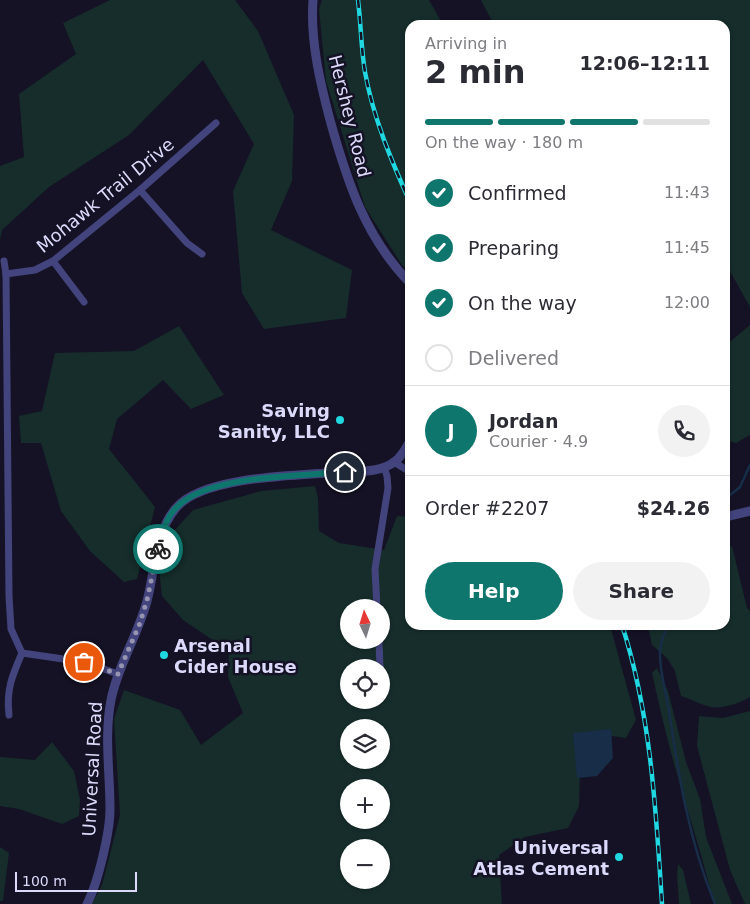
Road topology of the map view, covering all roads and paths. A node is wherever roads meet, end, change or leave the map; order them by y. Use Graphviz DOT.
graph roads {
  1 [pos="313,0"];
  2 [pos="216,123"];
  3 [pos="140,190"];
  4 [pos="202,254"];
  5 [pos="4,261"];
  6 [pos="53,261"];
  7 [pos="6,274"];
  8 [pos="405,277"];
  9 [pos="84,302"];
  10 [pos="405,448"];
  11 [pos="394,462"];
  12 [pos="384,467"];
  13 [pos="405,469"];
  14 [pos="750,511"];
  15 [pos="730,516"];
  16 [pos="377,599"];
  17 [pos="22,653"];
  18 [pos="118,674"];
  19 [pos="9,715"];
  20 [pos="87,904"];
  1 -- 8 [label="street, Hershey Road"];
  2 -- 3 [label="street, Mohawk Trail Drive"];
  3 -- 4 [label="street"];
  3 -- 6 [label="street, Mohawk Trail Drive"];
  5 -- 7 [label="street"];
  6 -- 7 [label="street, Mohawk Trail Drive"];
  6 -- 9 [label="street"];
  7 -- 17 [label="street"];
  10 -- 11 [label="street, Universal Road"];
  11 -- 12 [label="street, Universal Road"];
  11 -- 13 [label="street"];
  12 -- 16 [label="street"];
  12 -- 18 [label="street, Universal Road"];
  14 -- 15 [label="street"];
  17 -- 18 [label="street"];
  17 -- 19 [label="street"];
  18 -- 20 [label="street, Universal Road"];
}
